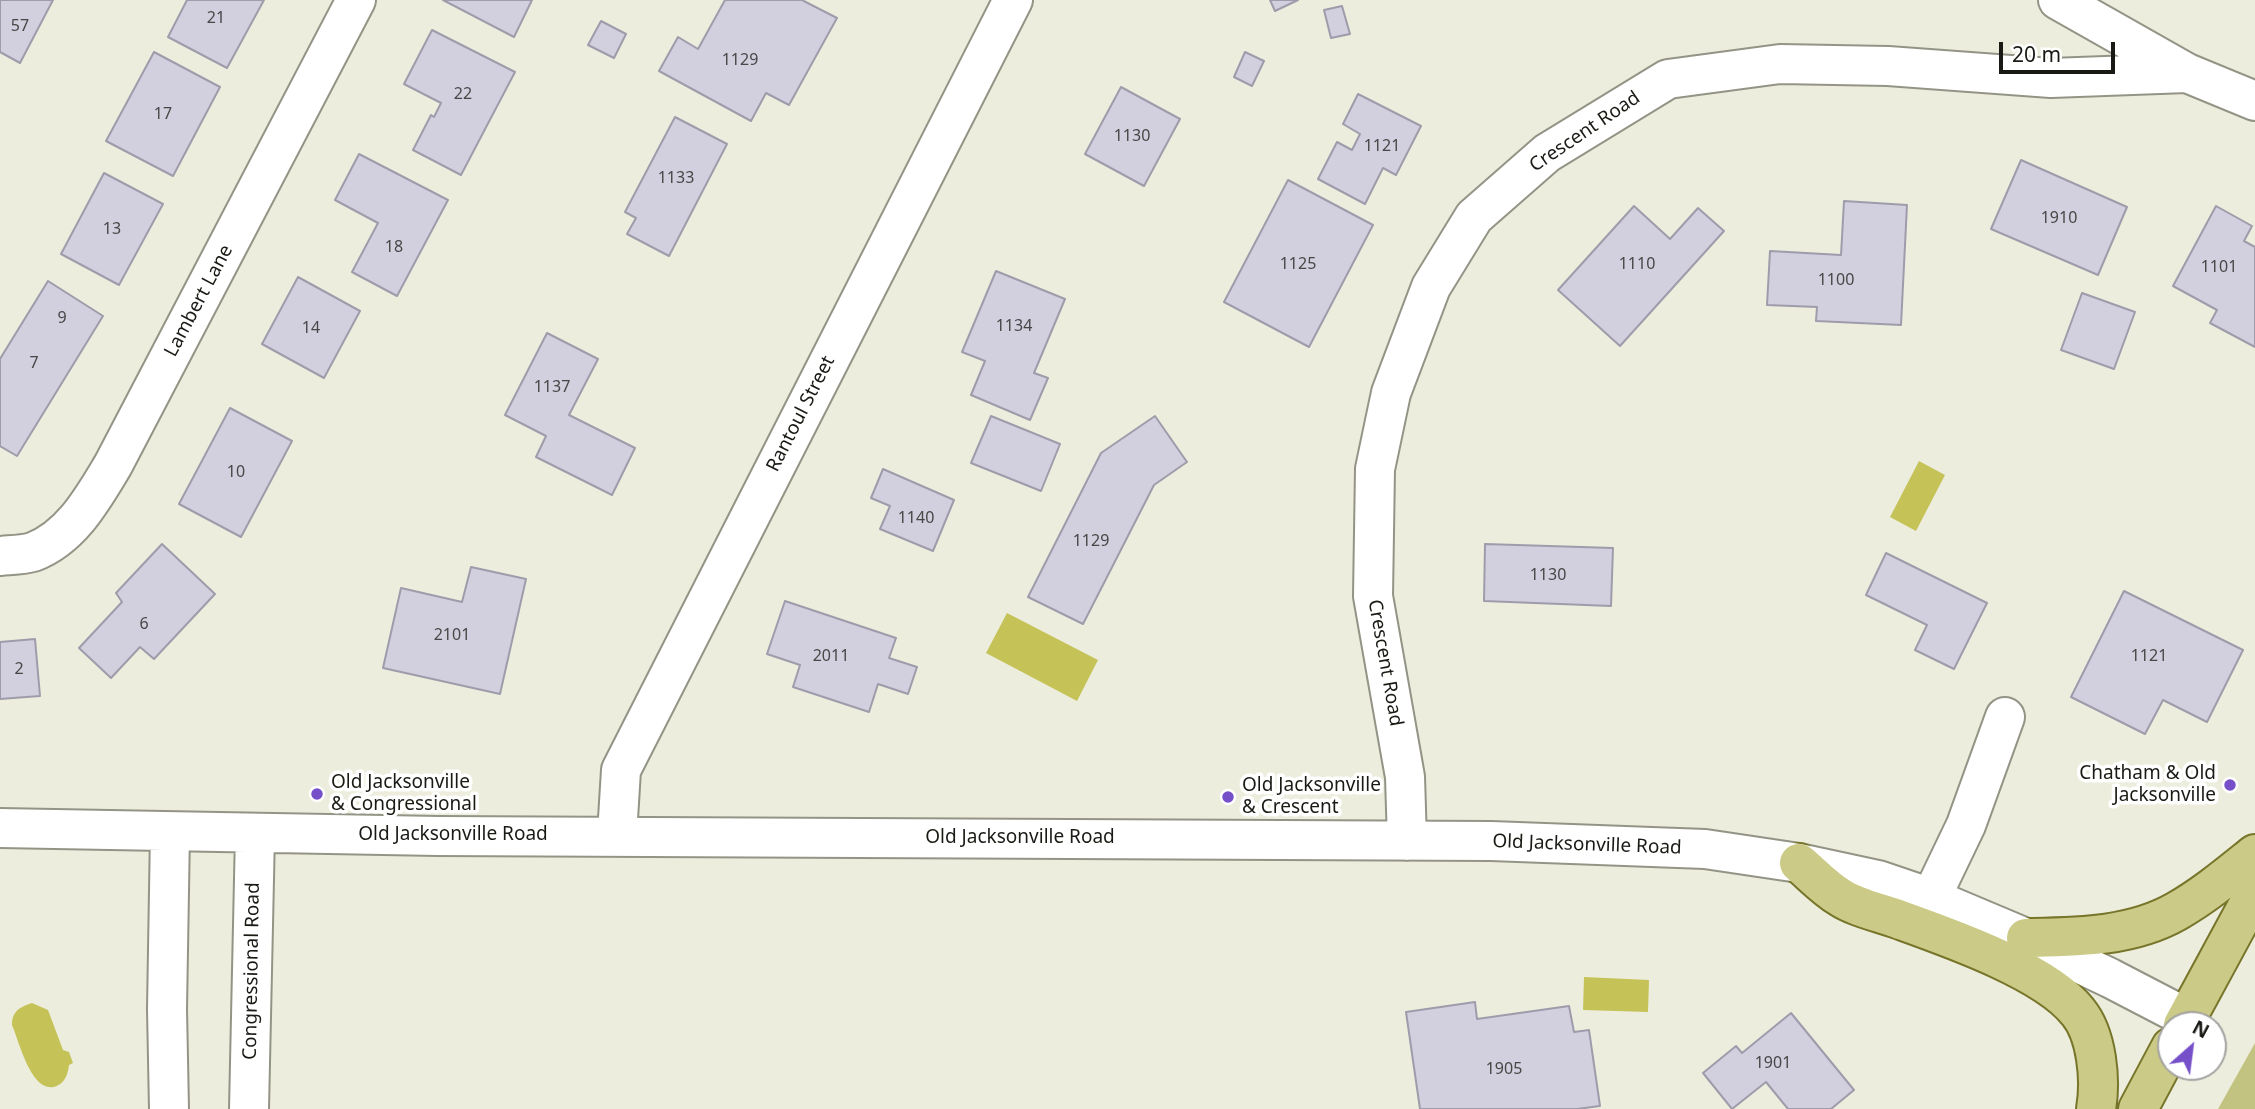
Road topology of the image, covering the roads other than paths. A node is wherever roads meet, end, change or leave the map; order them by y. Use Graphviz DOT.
graph roads {
  1 [pos="356,0"];
  2 [pos="1013,0"];
  3 [pos="2058,0"];
  4 [pos="2188,73"];
  5 [pos="2255,101"];
  6 [pos="0,556"];
  7 [pos="2004,717"];
  8 [pos="0,828"];
  9 [pos="170,832"];
  10 [pos="255,833"];
  11 [pos="617,835"];
  12 [pos="1407,841"];
  13 [pos="2255,854"];
  14 [pos="1799,863"];
  15 [pos="2255,892"];
  16 [pos="1931,898"];
  17 [pos="2026,938"];
  18 [pos="2190,1011"];
  19 [pos="2157,1013"];
  20 [pos="2157,1073"];
  21 [pos="169,1109"];
  22 [pos="249,1109"];
  23 [pos="2096,1109"];
  24 [pos="2138,1109"];
  1 -- 6 [label="street, Lambert Lane"];
  2 -- 11 [label="street, Rantoul Street"];
  3 -- 4 [label="street"];
  4 -- 5 [label="street"];
  4 -- 12 [label="street, Crescent Road"];
  7 -- 16 [label="street"];
  8 -- 9 [label="street, Old Jacksonville Road"];
  9 -- 10 [label="street, Old Jacksonville Road"];
  9 -- 21 [label="street"];
  10 -- 11 [label="street, Old Jacksonville Road"];
  10 -- 22 [label="street, Congressional Road"];
  11 -- 12 [label="street, Old Jacksonville Road"];
  12 -- 14 [label="street, Old Jacksonville Road"];
  13 -- 17 [label="main road"];
  14 -- 16 [label="street, Old Jacksonville Road"];
  14 -- 23 [label="main road"];
  15 -- 18 [label="main road"];
  16 -- 17 [label="street, Old Jacksonville Road"];
  17 -- 19 [label="street, Old Jacksonville Road"];
  20 -- 24 [label="main road"];
}
